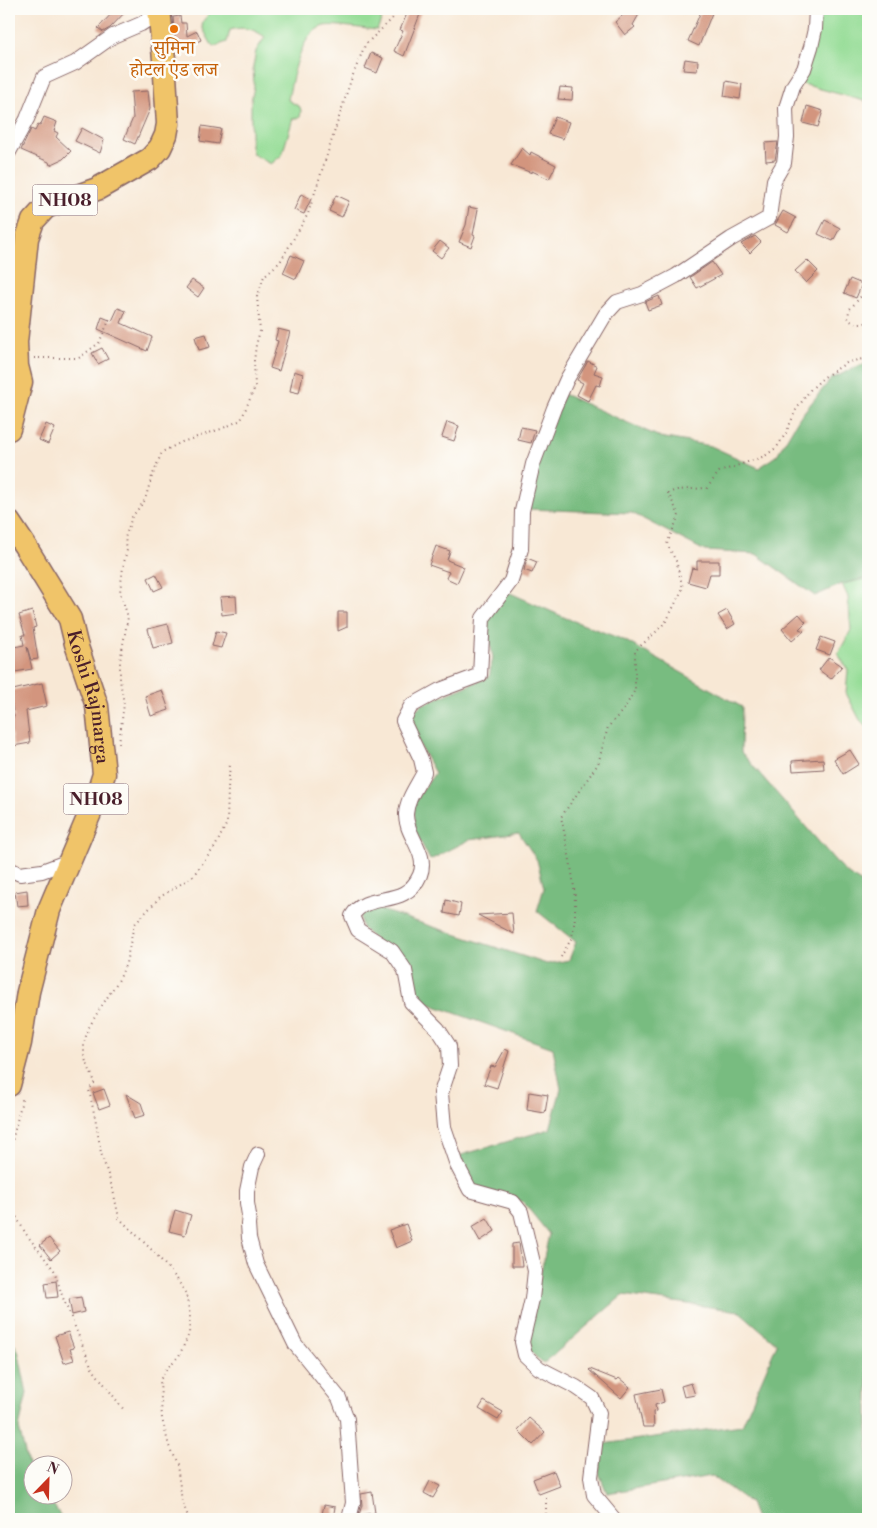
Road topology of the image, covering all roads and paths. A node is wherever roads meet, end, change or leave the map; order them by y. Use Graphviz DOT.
graph roads {
  1 [pos="400,9"];
  2 [pos="816,9"];
  3 [pos="159,10"];
  4 [pos="9,152"];
  5 [pos="864,293"];
  6 [pos="111,316"];
  7 [pos="868,322"];
  8 [pos="868,358"];
  9 [pos="17,360"];
  10 [pos="9,428"];
  11 [pos="9,522"];
  12 [pos="119,747"];
  13 [pos="230,764"];
  14 [pos="69,861"];
  15 [pos="9,869"];
  16 [pos="9,894"];
  17 [pos="9,924"];
  18 [pos="561,956"];
  19 [pos="10,1079"];
  20 [pos="9,1154"];
  21 [pos="258,1154"];
  22 [pos="9,1204"];
  23 [pos="124,1410"];
  24 [pos="546,1497"];
  25 [pos="189,1519"];
  26 [pos="348,1519"];
  27 [pos="546,1519"];
  28 [pos="614,1519"];
  1 -- 12 [label="path"];
  2 -- 28 [label="street"];
  3 -- 4 [label="street"];
  3 -- 9 [label="main road, NH08"];
  5 -- 7 [label="path"];
  6 -- 9 [label="path"];
  8 -- 18 [label="path"];
  9 -- 10 [label="main road, NH08"];
  11 -- 14 [label="main road, Koshi Rajmarga / NH08"];
  13 -- 25 [label="path"];
  14 -- 15 [label="street"];
  14 -- 19 [label="main road, Koshi Rajmarga / NH08"];
  16 -- 17 [label="path"];
  19 -- 20 [label="path"];
  21 -- 26 [label="street"];
  22 -- 23 [label="path"];
  24 -- 27 [label="path"];
}
